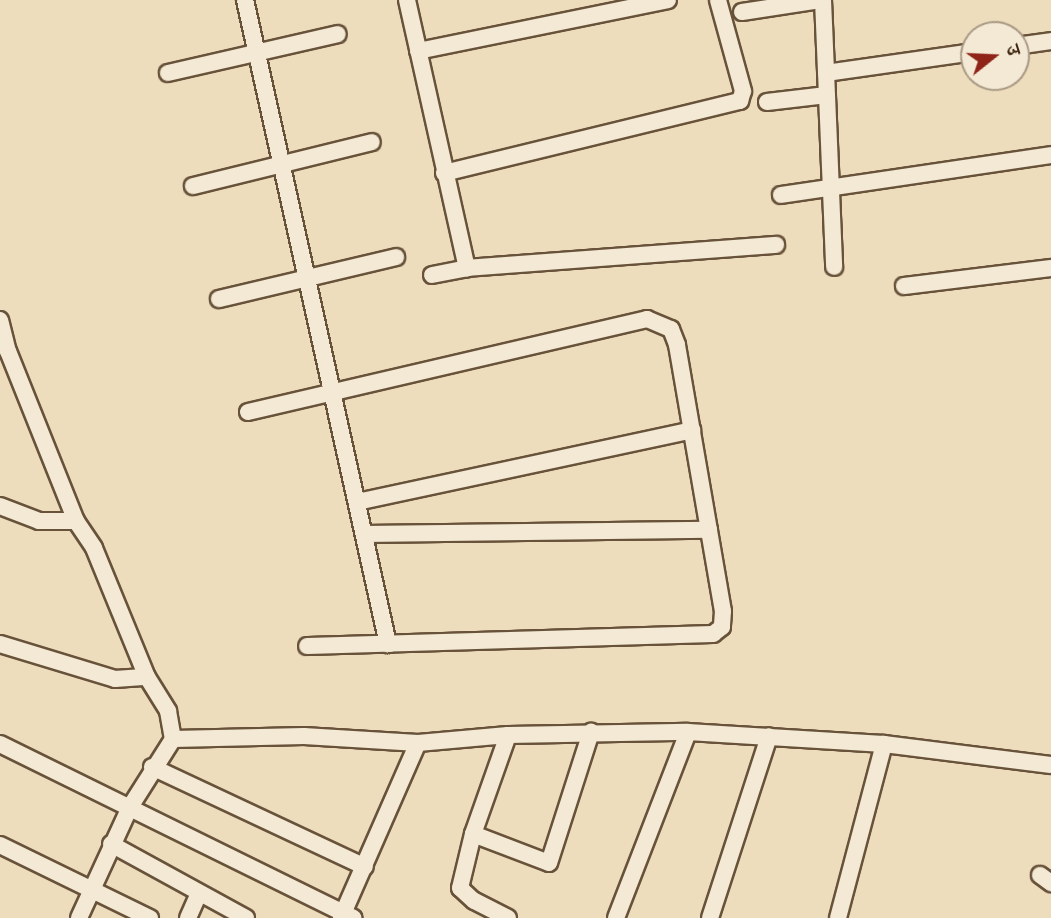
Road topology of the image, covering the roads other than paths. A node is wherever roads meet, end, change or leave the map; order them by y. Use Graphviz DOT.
graph roads {
  1 [pos="245,0"];
  2 [pos="407,0"];
  3 [pos="668,0"];
  4 [pos="718,0"];
  5 [pos="821,0"];
  6 [pos="742,12"];
  7 [pos="338,34"];
  8 [pos="1051,41"];
  9 [pos="1030,44"];
  10 [pos="418,51"];
  11 [pos="257,52"];
  12 [pos="960,54"];
  13 [pos="168,73"];
  14 [pos="825,73"];
  15 [pos="827,95"];
  16 [pos="766,102"];
  17 [pos="372,142"];
  18 [pos="1051,155"];
  19 [pos="282,164"];
  20 [pos="444,173"];
  21 [pos="192,186"];
  22 [pos="831,188"];
  23 [pos="781,195"];
  24 [pos="776,245"];
  25 [pos="396,257"];
  26 [pos="834,267"];
  27 [pos="467,268"];
  28 [pos="1051,268"];
  29 [pos="432,275"];
  30 [pos="308,278"];
  31 [pos="904,286"];
  32 [pos="219,299"];
  33 [pos="0,320"];
  34 [pos="4,350"];
  35 [pos="333,392"];
  36 [pos="248,412"];
  37 [pos="692,430"];
  38 [pos="357,502"];
  39 [pos="0,506"];
  40 [pos="76,521"];
  41 [pos="709,530"];
  42 [pos="364,534"];
  43 [pos="0,644"];
  44 [pos="388,644"];
  45 [pos="307,646"];
  46 [pos="147,677"];
  47 [pos="591,732"];
  48 [pos="688,732"];
  49 [pos="508,735"];
  50 [pos="768,736"];
  51 [pos="173,739"];
  52 [pos="418,743"];
  53 [pos="0,744"];
  54 [pos="884,744"];
  55 [pos="1051,765"];
  56 [pos="152,767"];
  57 [pos="130,807"];
  58 [pos="473,834"];
  59 [pos="111,844"];
  60 [pos="0,845"];
  61 [pos="365,867"];
  62 [pos="92,889"];
  63 [pos="199,893"];
  64 [pos="346,916"];
  65 [pos="79,918"];
  66 [pos="149,918"];
  67 [pos="188,918"];
  68 [pos="246,918"];
  69 [pos="508,918"];
  70 [pos="616,918"];
  71 [pos="710,918"];
  72 [pos="838,918"];
  1 -- 11 [label="street"];
  2 -- 10 [label="street"];
  3 -- 10 [label="street"];
  4 -- 20 [label="street"];
  5 -- 6 [label="street"];
  5 -- 14 [label="street"];
  7 -- 11 [label="street"];
  8 -- 9 [label="street"];
  10 -- 20 [label="street"];
  11 -- 13 [label="street"];
  11 -- 19 [label="street"];
  12 -- 14 [label="street"];
  14 -- 15 [label="street"];
  15 -- 16 [label="street"];
  15 -- 22 [label="street"];
  17 -- 19 [label="street"];
  18 -- 22 [label="street"];
  19 -- 21 [label="street"];
  19 -- 30 [label="street"];
  20 -- 27 [label="street"];
  22 -- 23 [label="street"];
  22 -- 26 [label="street"];
  24 -- 27 [label="street"];
  25 -- 30 [label="street"];
  27 -- 29 [label="street"];
  28 -- 31 [label="street"];
  30 -- 32 [label="street"];
  30 -- 35 [label="street"];
  33 -- 34 [label="street"];
  34 -- 40 [label="street"];
  35 -- 36 [label="street"];
  35 -- 37 [label="street"];
  35 -- 38 [label="street"];
  37 -- 38 [label="street"];
  37 -- 41 [label="street"];
  38 -- 42 [label="street"];
  39 -- 40 [label="street"];
  40 -- 46 [label="street"];
  41 -- 42 [label="street"];
  41 -- 44 [label="street"];
  42 -- 44 [label="street"];
  43 -- 46 [label="street"];
  44 -- 45 [label="street"];
  46 -- 51 [label="street"];
  47 -- 48 [label="street"];
  47 -- 49 [label="street"];
  47 -- 58 [label="street"];
  48 -- 50 [label="street"];
  48 -- 70 [label="street"];
  49 -- 52 [label="street"];
  49 -- 58 [label="street"];
  50 -- 54 [label="street"];
  50 -- 71 [label="street"];
  51 -- 52 [label="street"];
  51 -- 56 [label="street"];
  52 -- 61 [label="street"];
  53 -- 57 [label="street"];
  54 -- 55 [label="street"];
  54 -- 72 [label="street"];
  56 -- 57 [label="street"];
  56 -- 61 [label="street"];
  57 -- 59 [label="street"];
  57 -- 64 [label="street"];
  58 -- 69 [label="street"];
  59 -- 62 [label="street"];
  59 -- 63 [label="street"];
  60 -- 62 [label="street"];
  61 -- 64 [label="street"];
  62 -- 65 [label="street"];
  62 -- 66 [label="street"];
  63 -- 67 [label="street"];
  63 -- 68 [label="street"];
}
